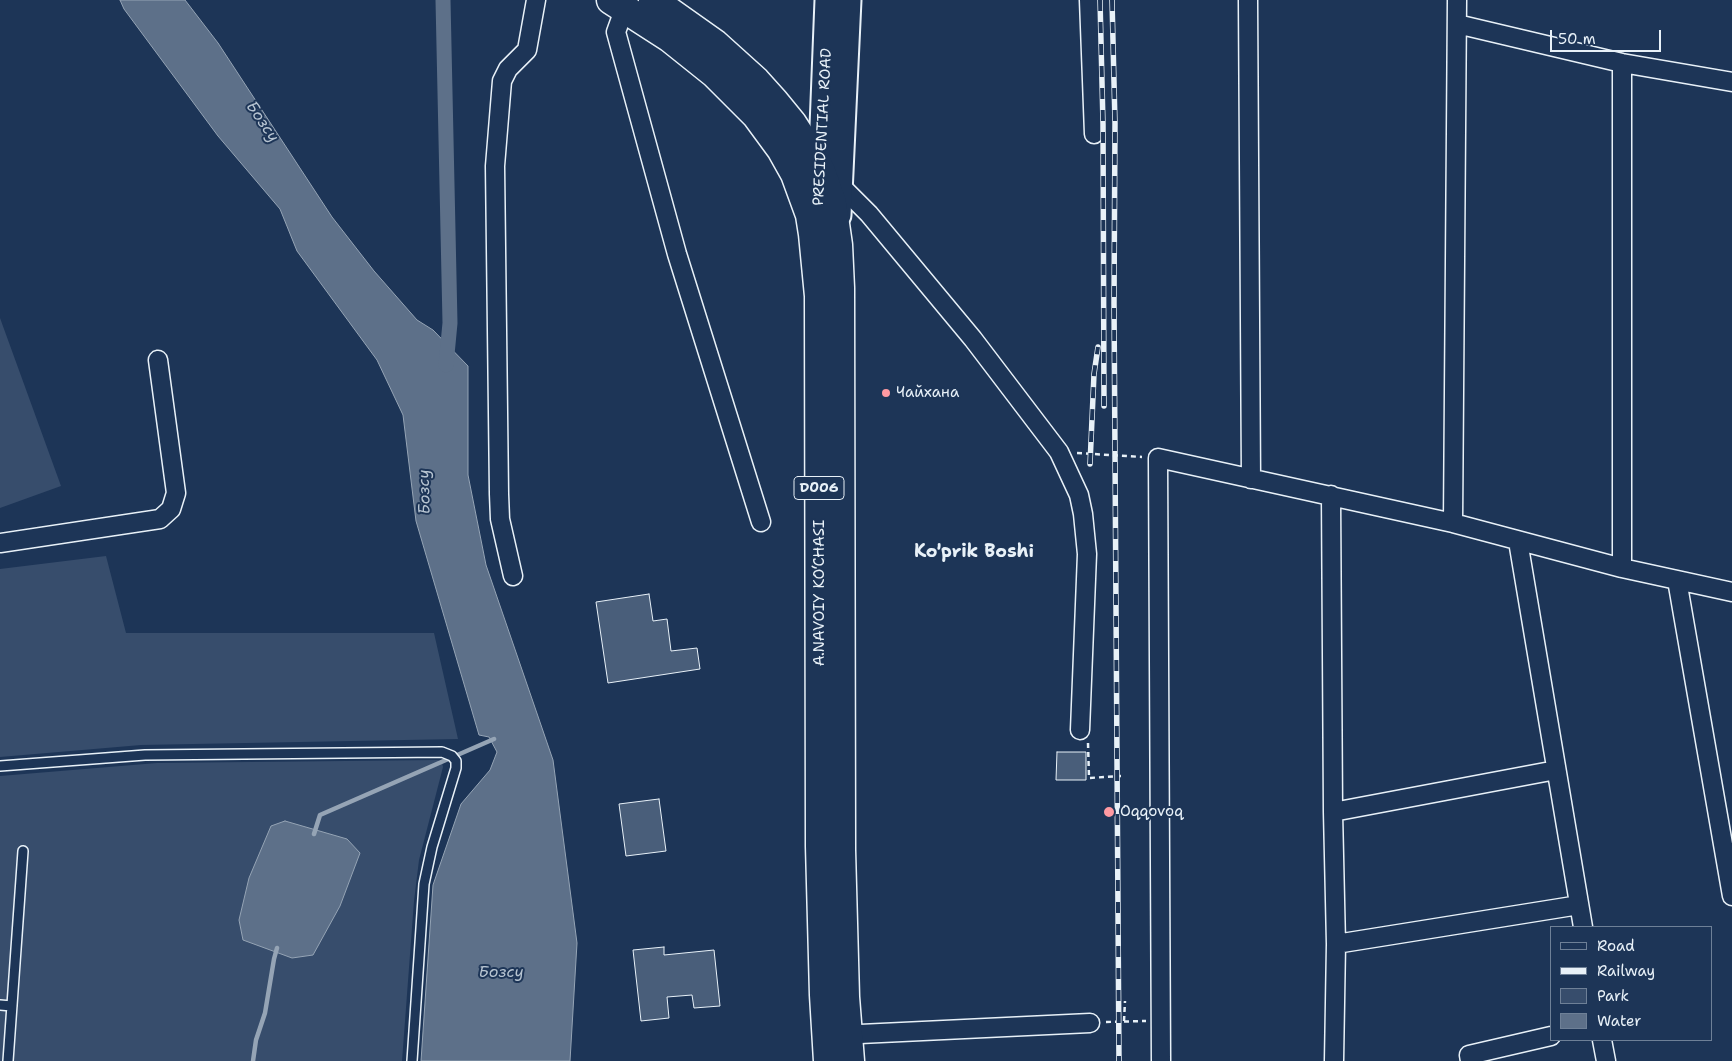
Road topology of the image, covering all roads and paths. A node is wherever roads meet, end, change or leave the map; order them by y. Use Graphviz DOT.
graph roads {
  1 [pos="536,0"];
  2 [pos="653,0"];
  3 [pos="828,0"];
  4 [pos="848,0"];
  5 [pos="1088,0"];
  6 [pos="1248,0"];
  7 [pos="1457,0"];
  8 [pos="618,4"];
  9 [pos="1457,24"];
  10 [pos="1622,62"];
  11 [pos="1732,82"];
  12 [pos="1094,134"];
  13 [pos="820,180"];
  14 [pos="158,360"];
  15 [pos="1058,452"];
  16 [pos="1158,458"];
  17 [pos="1251,479"];
  18 [pos="1332,495"];
  19 [pos="761,522"];
  20 [pos="1453,523"];
  21 [pos="1518,541"];
  22 [pos="0,543"];
  23 [pos="1622,568"];
  24 [pos="513,576"];
  25 [pos="1677,580"];
  26 [pos="1732,592"];
  27 [pos="1080,730"];
  28 [pos="0,766"];
  29 [pos="1556,770"];
  30 [pos="1121,776"];
  31 [pos="1333,812"];
  32 [pos="22,851"];
  33 [pos="1732,896"];
  34 [pos="1579,905"];
  35 [pos="1583,926"];
  36 [pos="1336,944"];
  37 [pos="1125,1001"];
  38 [pos="0,1005"];
  39 [pos="12,1006"];
  40 [pos="1160,1020"];
  41 [pos="1124,1021"];
  42 [pos="1090,1023"];
  43 [pos="1550,1036"];
  44 [pos="1602,1041"];
  45 [pos="839,1052"];
  46 [pos="8,1061"];
  47 [pos="412,1061"];
  48 [pos="1161,1061"];
  49 [pos="1334,1061"];
  50 [pos="1470,1061"];
  51 [pos="1606,1061"];
  1 -- 24 [label="street"];
  2 -- 13 [label="main road, D006"];
  3 -- 13 [label="street, PRESIDENTIAL ROAD"];
  4 -- 13 [label="street, PRESIDENTIAL ROAD"];
  5 -- 12 [label="street"];
  6 -- 17 [label="street"];
  7 -- 9 [label="street"];
  8 -- 13 [label="main road, D006"];
  8 -- 19 [label="street"];
  9 -- 10 [label="street"];
  9 -- 20 [label="street"];
  10 -- 11 [label="street"];
  10 -- 23 [label="street"];
  13 -- 15 [label="street"];
  13 -- 45 [label="main road, D006"];
  14 -- 22 [label="street"];
  15 -- 16 [label="path"];
  15 -- 27 [label="street"];
  16 -- 17 [label="street"];
  16 -- 40 [label="street"];
  17 -- 18 [label="street"];
  18 -- 20 [label="street"];
  18 -- 31 [label="street"];
  20 -- 21 [label="street"];
  21 -- 23 [label="street"];
  21 -- 29 [label="street"];
  23 -- 25 [label="street"];
  25 -- 26 [label="street"];
  25 -- 33 [label="street"];
  27 -- 30 [label="path"];
  28 -- 47 [label="lane"];
  29 -- 31 [label="street"];
  29 -- 34 [label="street"];
  31 -- 36 [label="street"];
  32 -- 39 [label="lane"];
  34 -- 35 [label="street"];
  34 -- 36 [label="street"];
  36 -- 49 [label="street"];
  37 -- 41 [label="path"];
  38 -- 39 [label="lane"];
  39 -- 46 [label="lane"];
  40 -- 41 [label="path"];
  40 -- 48 [label="street"];
  41 -- 42 [label="path"];
  42 -- 45 [label="street"];
  43 -- 50 [label="street"];
  44 -- 51 [label="street"];
}
